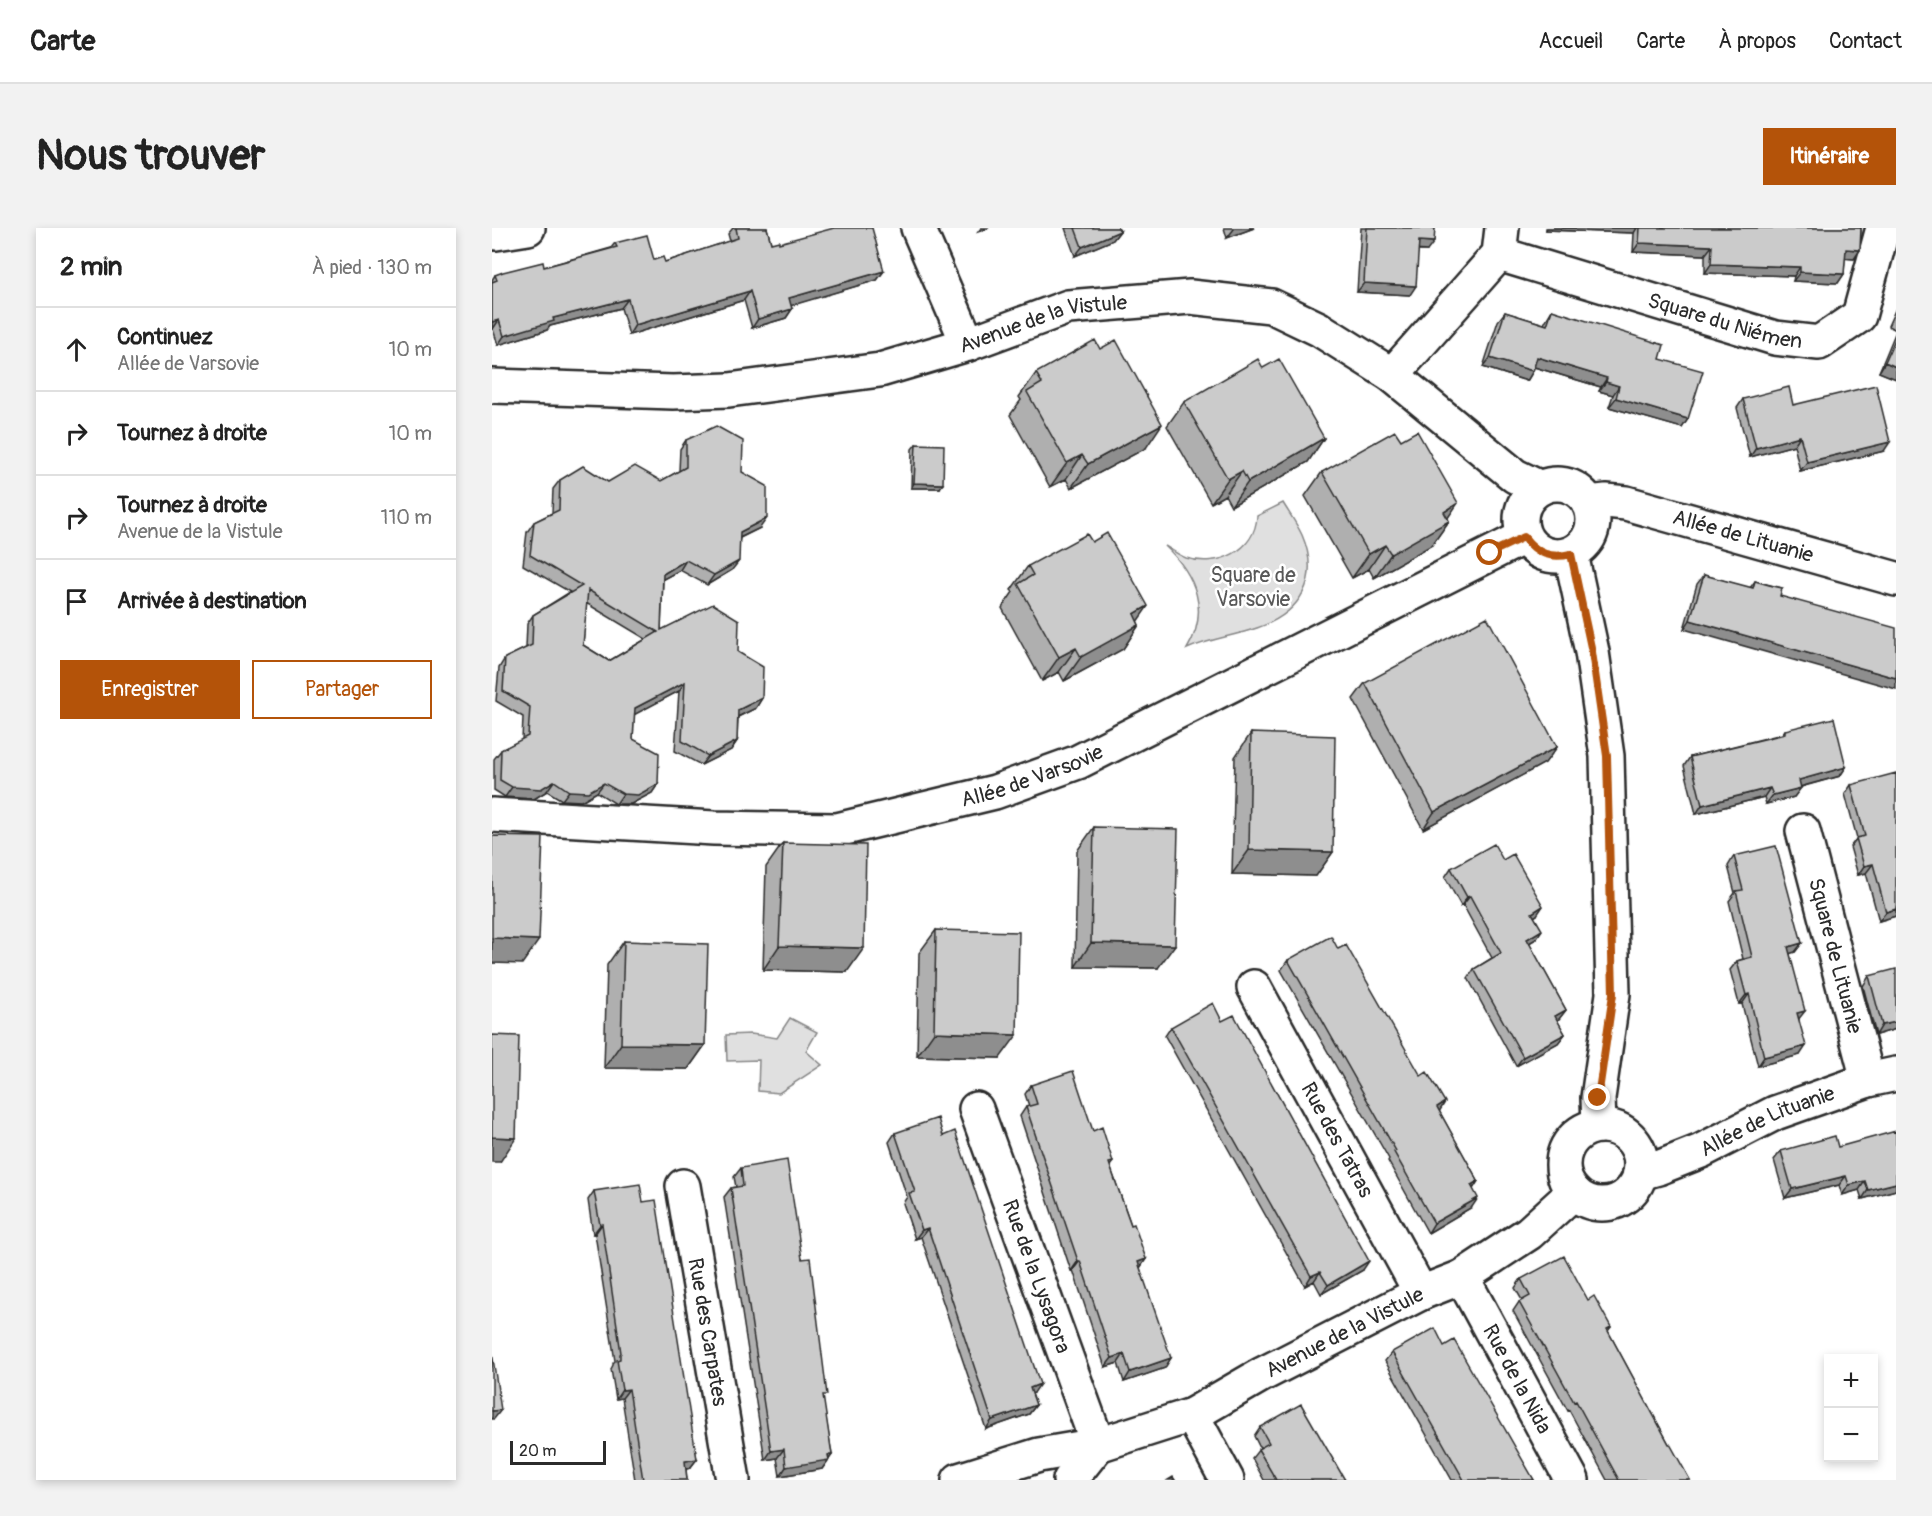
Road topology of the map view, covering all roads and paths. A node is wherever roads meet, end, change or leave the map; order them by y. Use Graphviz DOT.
graph roads {
  1 [pos="918,228"];
  2 [pos="1883,228"];
  3 [pos="1500,241"];
  4 [pos="968,344"];
  5 [pos="1392,375"];
  6 [pos="492,386"];
  7 [pos="1540,488"];
  8 [pos="1589,503"];
  9 [pos="1524,537"];
  10 [pos="1571,554"];
  11 [pos="1896,579"];
  12 [pos="492,815"];
  13 [pos="1803,831"];
  14 [pos="1254,987"];
  15 [pos="1882,1077"];
  16 [pos="976,1109"];
  17 [pos="1599,1125"];
  18 [pos="1640,1173"];
  19 [pos="683,1186"];
  20 [pos="1574,1192"];
  21 [pos="1462,1276"];
  22 [pos="1421,1293"];
  23 [pos="1192,1415"];
  24 [pos="1098,1445"];
  25 [pos="733,1480"];
  26 [pos="959,1480"];
  27 [pos="1070,1480"];
  28 [pos="1227,1480"];
  29 [pos="1572,1480"];
  1 -- 4 [label="street"];
  2 -- 3 [label="street, Square du Niémen"];
  3 -- 5 [label="street"];
  4 -- 5 [label="street, Avenue de la Vistule"];
  4 -- 6 [label="street, Avenue de la Vistule"];
  5 -- 7 [label="street, Avenue de la Vistule"];
  7 -- 8 [label="street"];
  7 -- 9 [label="street"];
  8 -- 10 [label="street"];
  8 -- 11 [label="street, Allée de Lituanie"];
  9 -- 10 [label="street"];
  9 -- 12 [label="street, Allée de Varsovie"];
  10 -- 17 [label="street"];
  13 -- 15 [label="street, Square de Lituanie"];
  14 -- 22 [label="street, Rue des Tatras"];
  15 -- 18 [label="street, Allée de Lituanie"];
  16 -- 24 [label="street, Rue de la Lysagora"];
  17 -- 18 [label="street"];
  17 -- 20 [label="street"];
  18 -- 20 [label="street"];
  19 -- 25 [label="street, Rue des Carpates"];
  20 -- 21 [label="street, Avenue de la Vistule"];
  21 -- 22 [label="street, Avenue de la Vistule"];
  21 -- 29 [label="street, Rue de la Nida"];
  22 -- 23 [label="street, Avenue de la Vistule"];
  23 -- 24 [label="street, Avenue de la Vistule"];
  23 -- 28 [label="street"];
  24 -- 26 [label="street, Avenue de la Vistule"];
  24 -- 27 [label="street"];
}
